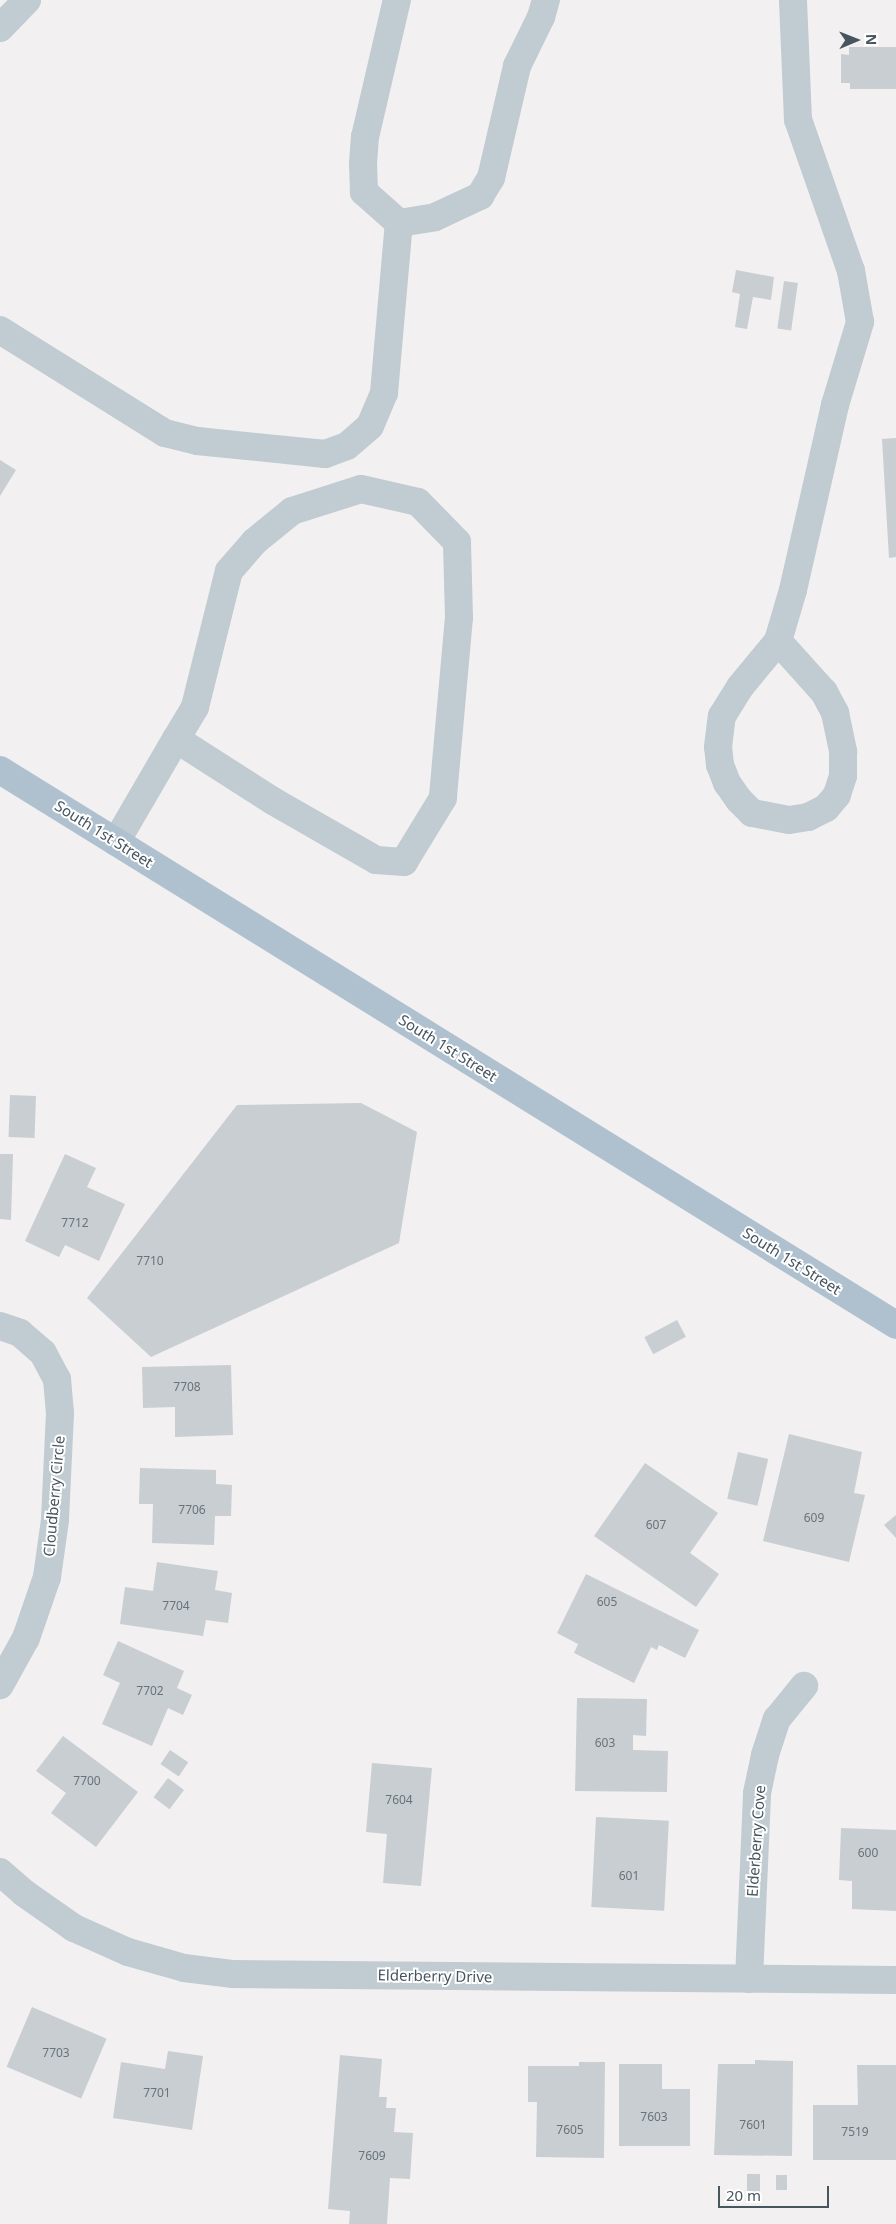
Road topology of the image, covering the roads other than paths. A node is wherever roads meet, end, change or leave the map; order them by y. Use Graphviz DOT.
graph roads {
  1 [pos="27,0"];
  2 [pos="397,0"];
  3 [pos="546,0"];
  4 [pos="793,0"];
  5 [pos="0,28"];
  6 [pos="399,223"];
  7 [pos="0,330"];
  8 [pos="778,640"];
  9 [pos="176,739"];
  10 [pos="0,770"];
  11 [pos="116,842"];
  12 [pos="896,1325"];
  13 [pos="0,1326"];
  14 [pos="0,1685"];
  15 [pos="804,1686"];
  16 [pos="0,1872"];
  17 [pos="749,1979"];
  18 [pos="896,1980"];
  1 -- 5 [label="street"];
  2 -- 6 [label="street"];
  3 -- 6 [label="street"];
  4 -- 8 [label="street"];
  6 -- 7 [label="street"];
  8 -- 8 [label="street"];
  9 -- 9 [label="street"];
  9 -- 11 [label="street"];
  10 -- 11 [label="main road, South 1st Street"];
  11 -- 12 [label="main road, South 1st Street"];
  13 -- 14 [label="street, Cloudberry Circle"];
  15 -- 17 [label="street, Elderberry Cove"];
  16 -- 17 [label="street, Elderberry Drive"];
  17 -- 18 [label="street, Elderberry Drive"];
}
